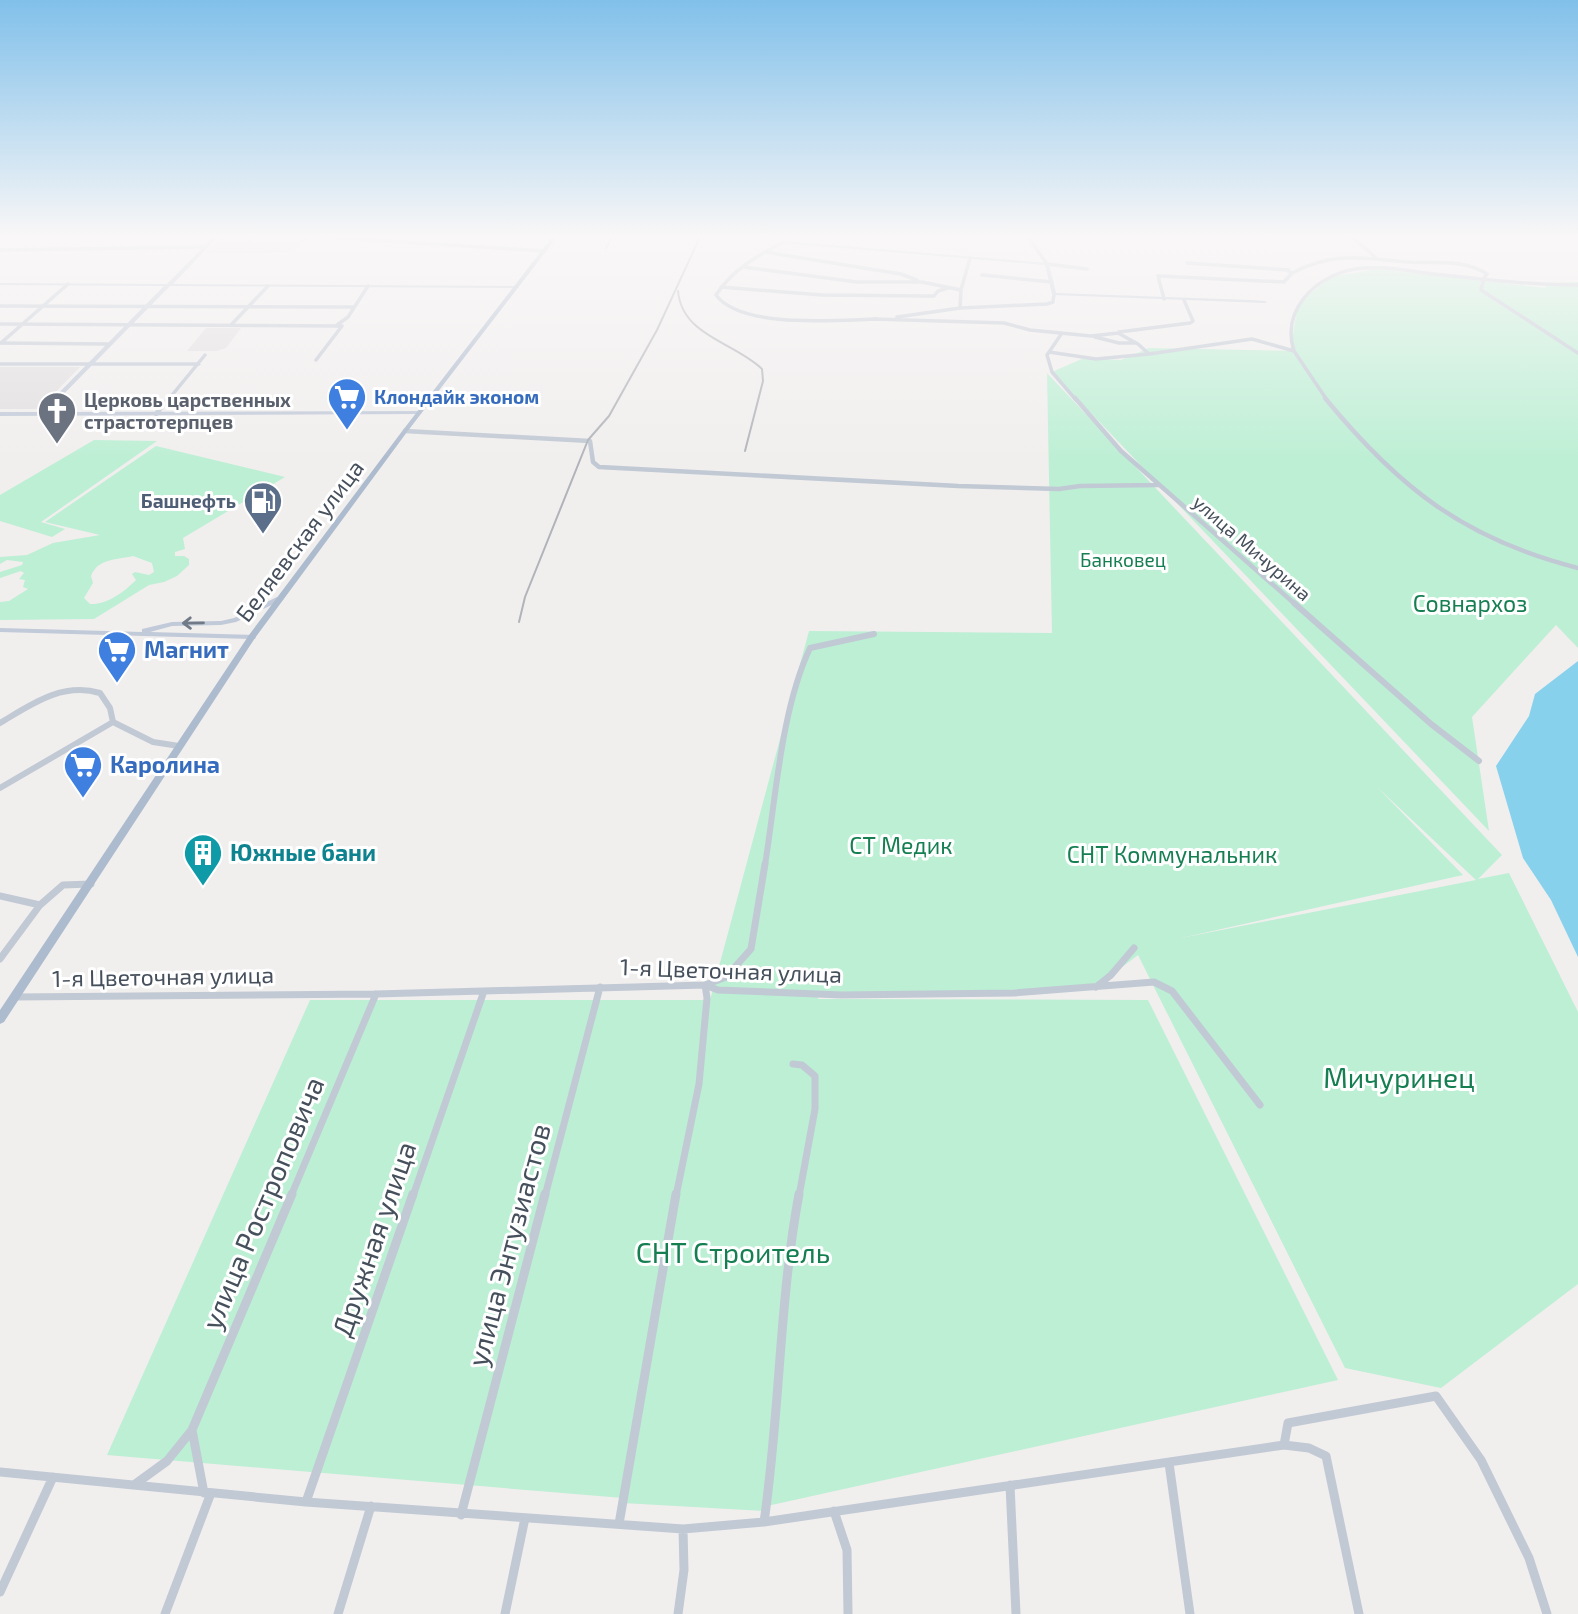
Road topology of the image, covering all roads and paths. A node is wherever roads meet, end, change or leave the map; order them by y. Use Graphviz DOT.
graph roads {
  1 [pos="36,312"];
  2 [pos="140,312"];
  3 [pos="244,312"];
  4 [pos="350,312"];
  5 [pos="497,312"];
  6 [pos="739,312"];
  7 [pos="926,312"];
  8 [pos="1192,312"];
  9 [pos="1294,312"];
  10 [pos="1515,312"];
  11 [pos="874,319"];
  12 [pos="0,324"];
  13 [pos="22,324"];
  14 [pos="128,325"];
  15 [pos="340,325"];
  16 [pos="231,326"];
  17 [pos="1062,333"];
  18 [pos="1118,333"];
  19 [pos="1091,336"];
  20 [pos="0,344"];
  21 [pos="109,344"];
  22 [pos="1138,344"];
  23 [pos="1294,351"];
  24 [pos="1049,352"];
  25 [pos="1578,353"];
  26 [pos="1149,354"];
  27 [pos="205,355"];
  28 [pos="316,360"];
  29 [pos="90,364"];
  30 [pos="199,364"];
  31 [pos="0,365"];
  32 [pos="420,412"];
  33 [pos="0,414"];
  34 [pos="41,414"];
  35 [pos="156,414"];
  36 [pos="405,432"];
  37 [pos="1158,485"];
  38 [pos="1578,568"];
  39 [pos="280,599"];
  40 [pos="1,630"];
  41 [pos="132,634"];
  42 [pos="874,634"];
  43 [pos="252,638"];
  44 [pos="113,722"];
  45 [pos="0,723"];
  46 [pos="178,746"];
  47 [pos="1479,761"];
  48 [pos="0,788"];
  49 [pos="91,884"];
  50 [pos="0,896"];
  51 [pos="40,905"];
  52 [pos="1134,948"];
  53 [pos="0,959"];
  54 [pos="705,985"];
  55 [pos="600,987"];
  56 [pos="1094,988"];
  57 [pos="484,991"];
  58 [pos="376,994"];
  59 [pos="15,997"];
  60 [pos="0,1020"];
  61 [pos="793,1064"];
  62 [pos="1261,1105"];
  63 [pos="192,1430"];
  64 [pos="1284,1445"];
  65 [pos="1169,1463"];
  66 [pos="0,1472"];
  67 [pos="53,1477"];
  68 [pos="134,1485"];
  69 [pos="1010,1485"];
  70 [pos="208,1493"];
  71 [pos="306,1502"];
  72 [pos="371,1506"];
  73 [pos="834,1511"];
  74 [pos="461,1515"];
  75 [pos="526,1518"];
  76 [pos="764,1522"];
  77 [pos="619,1524"];
  78 [pos="683,1529"];
  79 [pos="0,1592"];
  80 [pos="165,1614"];
  81 [pos="338,1614"];
  82 [pos="505,1614"];
  83 [pos="678,1614"];
  84 [pos="848,1614"];
  85 [pos="1016,1614"];
  86 [pos="1190,1614"];
  87 [pos="1359,1614"];
  88 [pos="1547,1614"];
  1 -- 13 [label="street"];
  2 -- 14 [label="street"];
  3 -- 16 [label="street"];
  4 -- 15 [label="street"];
  5 -- 32 [label="main road, Беляевская улица"];
  6 -- 11 [label="street"];
  7 -- 11 [label="street"];
  8 -- 18 [label="street"];
  9 -- 23 [label="street"];
  10 -- 25 [label="street"];
  11 -- 17 [label="street"];
  12 -- 13 [label="street"];
  13 -- 14 [label="street"];
  13 -- 20 [label="street"];
  14 -- 16 [label="street"];
  14 -- 21 [label="street"];
  15 -- 16 [label="street"];
  15 -- 28 [label="street"];
  17 -- 19 [label="street"];
  17 -- 24 [label="street"];
  18 -- 19 [label="street"];
  18 -- 22 [label="street"];
  19 -- 22 [label="street"];
  20 -- 21 [label="street"];
  21 -- 29 [label="street"];
  22 -- 26 [label="street"];
  23 -- 26 [label="street"];
  23 -- 38 [label="street"];
  24 -- 26 [label="street"];
  24 -- 37 [label="street, улица Мичурина"];
  27 -- 30 [label="street"];
  29 -- 30 [label="street"];
  29 -- 31 [label="street"];
  29 -- 34 [label="street"];
  30 -- 35 [label="street"];
  32 -- 35 [label="street"];
  32 -- 36 [label="main road, Беляевская улица"];
  33 -- 34 [label="street"];
  34 -- 35 [label="street"];
  36 -- 37 [label="street"];
  36 -- 39 [label="main road, Беляевская улица"];
  37 -- 47 [label="street, улица Мичурина"];
  39 -- 41 [label="street, one-way"];
  39 -- 43 [label="main road, Беляевская улица"];
  40 -- 41 [label="street"];
  41 -- 43 [label="street"];
  42 -- 54 [label="street"];
  43 -- 46 [label="main road, Беляевская улица"];
  44 -- 45 [label="street"];
  44 -- 46 [label="street"];
  44 -- 48 [label="street"];
  46 -- 49 [label="main road, Беляевская улица"];
  49 -- 51 [label="street"];
  49 -- 59 [label="main road, Беляевская улица"];
  50 -- 51 [label="street"];
  51 -- 53 [label="street"];
  52 -- 56 [label="street"];
  54 -- 55 [label="street, 1-я Цветочная улица"];
  54 -- 56 [label="street, 1-я Цветочная улица"];
  54 -- 77 [label="street"];
  55 -- 57 [label="street, 1-я Цветочная улица"];
  55 -- 74 [label="street, улица Энтузиастов"];
  56 -- 62 [label="street, 1-я Цветочная улица"];
  57 -- 58 [label="street, 1-я Цветочная улица"];
  57 -- 71 [label="street, Дружная улица"];
  58 -- 59 [label="street, 1-я Цветочная улица"];
  58 -- 63 [label="street, улица Ростроповича"];
  59 -- 60 [label="main road, Беляевская улица"];
  61 -- 76 [label="street"];
  63 -- 68 [label="street, улица Ростроповича"];
  63 -- 70 [label="street"];
  64 -- 65 [label="street"];
  64 -- 87 [label="street"];
  64 -- 88 [label="street"];
  65 -- 69 [label="street"];
  65 -- 86 [label="street"];
  66 -- 67 [label="street"];
  67 -- 68 [label="street"];
  67 -- 79 [label="street"];
  68 -- 70 [label="street"];
  69 -- 73 [label="street"];
  69 -- 85 [label="street"];
  70 -- 71 [label="street"];
  70 -- 80 [label="street"];
  71 -- 72 [label="street"];
  72 -- 74 [label="street"];
  72 -- 81 [label="street"];
  73 -- 76 [label="street"];
  73 -- 84 [label="street"];
  74 -- 75 [label="street"];
  75 -- 77 [label="street"];
  75 -- 82 [label="street"];
  76 -- 78 [label="street"];
  77 -- 78 [label="street"];
  78 -- 83 [label="street"];
}
